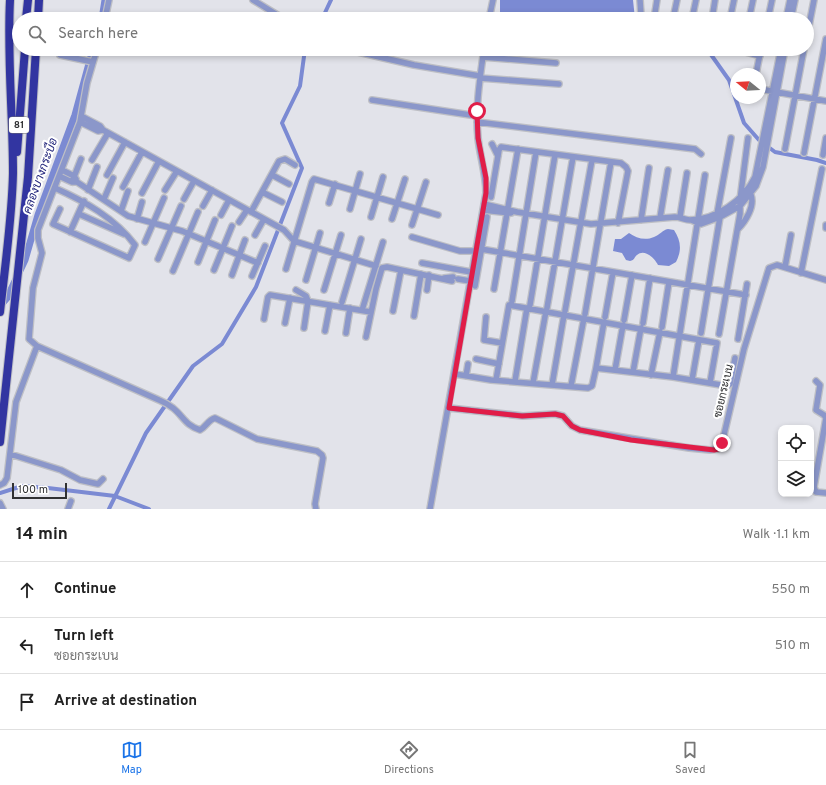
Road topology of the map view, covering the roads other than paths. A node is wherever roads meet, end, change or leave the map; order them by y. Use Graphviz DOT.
graph roads {
  1 [pos="10,0"];
  2 [pos="28,0"];
  3 [pos="39,0"];
  4 [pos="109,0"];
  5 [pos="253,0"];
  6 [pos="493,0"];
  7 [pos="640,0"];
  8 [pos="657,0"];
  9 [pos="677,0"];
  10 [pos="696,0"];
  11 [pos="715,0"];
  12 [pos="734,0"];
  13 [pos="753,0"];
  14 [pos="772,0"];
  15 [pos="790,0"];
  16 [pos="795,0"];
  17 [pos="814,0"];
  18 [pos="27,12"];
  19 [pos="38,12"];
  20 [pos="106,12"];
  21 [pos="273,12"];
  22 [pos="490,12"];
  23 [pos="641,12"];
  24 [pos="655,12"];
  25 [pos="674,12"];
  26 [pos="693,12"];
  27 [pos="713,12"];
  28 [pos="731,12"];
  29 [pos="751,12"];
  30 [pos="769,12"];
  31 [pos="787,12"];
  32 [pos="792,12"];
  33 [pos="812,12"];
  34 [pos="826,39"];
  35 [pos="24,56"];
  36 [pos="36,56"];
  37 [pos="64,56"];
  38 [pos="94,56"];
  39 [pos="375,56"];
  40 [pos="760,56"];
  41 [pos="780,56"];
  42 [pos="783,56"];
  43 [pos="803,56"];
  44 [pos="483,57"];
  45 [pos="92,62"];
  46 [pos="556,63"];
  47 [pos="757,68"];
  48 [pos="480,77"];
  49 [pos="559,84"];
  50 [pos="766,90"];
  51 [pos="775,92"];
  52 [pos="795,96"];
  53 [pos="814,99"];
  54 [pos="372,100"];
  55 [pos="826,101"];
  56 [pos="81,119"];
  57 [pos="477,119"];
  58 [pos="108,133"];
  59 [pos="731,138"];
  60 [pos="748,138"];
  61 [pos="826,138"];
  62 [pos="125,142"];
  63 [pos="492,144"];
  64 [pos="518,149"];
  65 [pos="786,150"];
  66 [pos="142,152"];
  67 [pos="536,152"];
  68 [pos="804,153"];
  69 [pos="701,154"];
  70 [pos="555,155"];
  71 [pos="823,155"];
  72 [pos="498,156"];
  73 [pos="573,157"];
  74 [pos="81,159"];
  75 [pos="92,160"];
  76 [pos="592,160"];
  77 [pos="159,161"];
  78 [pos="611,162"];
  79 [pos="295,165"];
  80 [pos="761,166"];
  81 [pos="97,167"];
  82 [pos="650,168"];
  83 [pos="822,169"];
  84 [pos="668,170"];
  85 [pos="177,171"];
  86 [pos="61,173"];
  87 [pos="687,173"];
  88 [pos="360,174"];
  89 [pos="272,175"];
  90 [pos="705,176"];
  91 [pos="383,177"];
  92 [pos="404,179"];
  93 [pos="74,180"];
  94 [pos="194,181"];
  95 [pos="426,182"];
  96 [pos="289,184"];
  97 [pos="335,184"];
  98 [pos="55,188"];
  99 [pos="88,190"];
  100 [pos="165,190"];
  101 [pos="212,190"];
  102 [pos="356,190"];
  103 [pos="262,192"];
  104 [pos="142,193"];
  105 [pos="751,195"];
  106 [pos="377,196"];
  107 [pos="491,196"];
  108 [pos="164,198"];
  109 [pos="104,199"];
  110 [pos="184,199"];
  111 [pos="12,200"];
  112 [pos="229,200"];
  113 [pos="84,201"];
  114 [pos="142,202"];
  115 [pos="282,202"];
  116 [pos="397,202"];
  117 [pos="329,203"];
  118 [pos="740,203"];
  119 [pos="484,204"];
  120 [pos="181,206"];
  121 [pos="203,206"];
  122 [pos="418,208"];
  123 [pos="60,209"];
  124 [pos="350,209"];
  125 [pos="483,210"];
  126 [pos="120,211"];
  127 [pos="249,211"];
  128 [pos="507,211"];
  129 [pos="198,212"];
  130 [pos="79,214"];
  131 [pos="526,214"];
  132 [pos="221,215"];
  133 [pos="438,215"];
  134 [pos="545,216"];
  135 [pos="718,216"];
  136 [pos="371,217"];
  137 [pos="487,217"];
  138 [pos="680,217"];
  139 [pos="660,218"];
  140 [pos="137,219"];
  141 [pos="264,219"];
  142 [pos="392,219"];
  143 [pos="562,219"];
  144 [pos="215,220"];
  145 [pos="641,220"];
  146 [pos="155,222"];
  147 [pos="239,222"];
  148 [pos="581,222"];
  149 [pos="698,222"];
  150 [pos="618,223"];
  151 [pos="412,224"];
  152 [pos="600,224"];
  153 [pos="826,225"];
  154 [pos="232,226"];
  155 [pos="172,227"];
  156 [pos="298,228"];
  157 [pos="826,228"];
  158 [pos="737,229"];
  159 [pos="284,230"];
  160 [pos="70,232"];
  161 [pos="189,233"];
  162 [pos="320,233"];
  163 [pos="255,235"];
  164 [pos="341,235"];
  165 [pos="791,235"];
  166 [pos="128,236"];
  167 [pos="412,237"];
  168 [pos="361,239"];
  169 [pos="245,240"];
  170 [pos="207,241"];
  171 [pos="294,241"];
  172 [pos="145,242"];
  173 [pos="384,242"];
  174 [pos="265,246"];
  175 [pos="224,248"];
  176 [pos="315,248"];
  177 [pos="481,249"];
  178 [pos="474,251"];
  179 [pos="500,252"];
  180 [pos="240,254"];
  181 [pos="335,254"];
  182 [pos="519,256"];
  183 [pos="538,259"];
  184 [pos="158,260"];
  185 [pos="355,260"];
  186 [pos="198,262"];
  187 [pos="555,262"];
  188 [pos="258,263"];
  189 [pos="422,263"];
  190 [pos="573,265"];
  191 [pos="376,266"];
  192 [pos="593,268"];
  193 [pos="785,268"];
  194 [pos="286,269"];
  195 [pos="214,270"];
  196 [pos="401,270"];
  197 [pos="173,271"];
  198 [pos="471,272"];
  199 [pos="613,272"];
  200 [pos="801,273"];
  201 [pos="422,274"];
  202 [pos="232,275"];
  203 [pos="429,275"];
  204 [pos="632,275"];
  205 [pos="252,276"];
  206 [pos="650,278"];
  207 [pos="306,280"];
  208 [pos="826,280"];
  209 [pos="669,282"];
  210 [pos="471,284"];
  211 [pos="747,284"];
  212 [pos="688,285"];
  213 [pos="419,288"];
  214 [pos="494,289"];
  215 [pos="708,289"];
  216 [pos="296,290"];
  217 [pos="324,290"];
  218 [pos="427,290"];
  219 [pos="433,292"];
  220 [pos="727,292"];
  221 [pos="746,295"];
  222 [pos="290,298"];
  223 [pos="308,301"];
  224 [pos="512,301"];
  225 [pos="342,302"];
  226 [pos="330,305"];
  227 [pos="363,307"];
  228 [pos="529,307"];
  229 [pos="350,308"];
  230 [pos="546,310"];
  231 [pos="393,311"];
  232 [pos="0,312"];
  233 [pos="371,312"];
  234 [pos="565,313"];
  235 [pos="414,316"];
  236 [pos="585,316"];
  237 [pos="486,317"];
  238 [pos="264,319"];
  239 [pos="605,320"];
  240 [pos="285,323"];
  241 [pos="624,323"];
  242 [pos="642,326"];
  243 [pos="304,328"];
  244 [pos="661,329"];
  245 [pos="325,331"];
  246 [pos="346,333"];
  247 [pos="701,333"];
  248 [pos="719,334"];
  249 [pos="680,336"];
  250 [pos="366,337"];
  251 [pos="738,339"];
  252 [pos="699,340"];
  253 [pos="502,343"];
  254 [pos="37,346"];
  255 [pos="734,358"];
  256 [pos="476,359"];
  257 [pos="468,364"];
  258 [pos="499,364"];
  259 [pos="596,368"];
  260 [pos="615,370"];
  261 [pos="633,372"];
  262 [pos="455,374"];
  263 [pos="651,374"];
  264 [pos="466,376"];
  265 [pos="673,377"];
  266 [pos="496,380"];
  267 [pos="692,380"];
  268 [pos="514,381"];
  269 [pos="816,381"];
  270 [pos="533,383"];
  271 [pos="710,383"];
  272 [pos="552,385"];
  273 [pos="571,386"];
  274 [pos="449,408"];
  275 [pos="0,442"];
  276 [pos="10,454"];
  277 [pos="7,475"];
  278 [pos="104,479"];
  279 [pos="0,481"];
  280 [pos="0,485"];
  281 [pos="826,493"];
  282 [pos="71,501"];
  283 [pos="0,503"];
  284 [pos="2,509"];
  285 [pos="68,509"];
  286 [pos="316,509"];
  287 [pos="430,509"];
  1 -- 111 [label="highway, 81"];
  2 -- 18 [label="highway"];
  3 -- 19 [label="highway"];
  4 -- 20 [label="street"];
  5 -- 21 [label="street"];
  6 -- 22 [label="street"];
  7 -- 23 [label="street"];
  8 -- 24 [label="street"];
  9 -- 25 [label="street"];
  10 -- 26 [label="street"];
  11 -- 27 [label="street"];
  12 -- 28 [label="street"];
  13 -- 29 [label="street"];
  14 -- 30 [label="street"];
  15 -- 31 [label="street"];
  16 -- 32 [label="street"];
  17 -- 33 [label="street"];
  34 -- 53 [label="street"];
  35 -- 111 [label="highway, 81"];
  36 -- 275 [label="highway, 81"];
  37 -- 45 [label="street"];
  38 -- 45 [label="street"];
  39 -- 48 [label="street"];
  40 -- 47 [label="street"];
  41 -- 51 [label="street"];
  42 -- 51 [label="street"];
  43 -- 52 [label="street"];
  44 -- 46 [label="street"];
  44 -- 48 [label="street"];
  45 -- 56 [label="street"];
  48 -- 49 [label="street"];
  48 -- 57 [label="street"];
  50 -- 51 [label="street"];
  51 -- 52 [label="street"];
  51 -- 80 [label="street"];
  52 -- 53 [label="street"];
  52 -- 65 [label="street"];
  53 -- 55 [label="street"];
  53 -- 68 [label="street"];
  54 -- 57 [label="street"];
  56 -- 58 [label="street"];
  56 -- 86 [label="street"];
  57 -- 69 [label="street"];
  57 -- 119 [label="street"];
  58 -- 62 [label="street"];
  58 -- 75 [label="street"];
  59 -- 135 [label="street"];
  60 -- 118 [label="street"];
  61 -- 71 [label="street"];
  62 -- 66 [label="street"];
  62 -- 109 [label="street"];
  63 -- 72 [label="street"];
  64 -- 67 [label="street"];
  64 -- 72 [label="street"];
  64 -- 128 [label="street"];
  66 -- 77 [label="street"];
  66 -- 126 [label="street"];
  67 -- 70 [label="street"];
  67 -- 131 [label="street"];
  70 -- 73 [label="street"];
  70 -- 134 [label="street"];
  72 -- 107 [label="street"];
  73 -- 76 [label="street"];
  73 -- 143 [label="street"];
  74 -- 93 [label="street"];
  76 -- 78 [label="street"];
  76 -- 148 [label="street"];
  77 -- 85 [label="street"];
  77 -- 104 [label="street"];
  78 -- 150 [label="street"];
  78 -- 152 [label="street"];
  79 -- 89 [label="street"];
  80 -- 105 [label="street"];
  80 -- 118 [label="street"];
  81 -- 99 [label="street"];
  82 -- 145 [label="street"];
  83 -- 200 [label="street"];
  84 -- 139 [label="street"];
  85 -- 94 [label="street"];
  85 -- 100 [label="street"];
  86 -- 93 [label="street"];
  86 -- 98 [label="street"];
  87 -- 138 [label="street"];
  88 -- 102 [label="street"];
  89 -- 96 [label="street"];
  89 -- 103 [label="street"];
  90 -- 149 [label="street"];
  91 -- 106 [label="street"];
  92 -- 116 [label="street"];
  93 -- 99 [label="street"];
  94 -- 101 [label="street"];
  94 -- 110 [label="street"];
  95 -- 122 [label="street"];
  97 -- 102 [label="street"];
  97 -- 117 [label="street"];
  97 -- 156 [label="street"];
  98 -- 113 [label="street"];
  98 -- 254 [label="street"];
  99 -- 109 [label="street"];
  101 -- 112 [label="street"];
  101 -- 121 [label="street"];
  102 -- 106 [label="street"];
  102 -- 124 [label="street"];
  103 -- 115 [label="street"];
  103 -- 127 [label="street"];
  105 -- 118 [label="street"];
  105 -- 158 [label="street"];
  106 -- 116 [label="street"];
  106 -- 136 [label="street"];
  108 -- 146 [label="street"];
  109 -- 126 [label="street"];
  111 -- 232 [label="highway, 81"];
  112 -- 127 [label="street"];
  112 -- 132 [label="street"];
  113 -- 130 [label="street"];
  113 -- 166 [label="street"];
  114 -- 140 [label="street"];
  116 -- 122 [label="street"];
  116 -- 142 [label="street"];
  118 -- 135 [label="street"];
  118 -- 158 [label="street"];
  119 -- 125 [label="street"];
  119 -- 128 [label="street"];
  120 -- 155 [label="street"];
  122 -- 133 [label="street"];
  122 -- 151 [label="street"];
  123 -- 160 [label="street"];
  125 -- 128 [label="street"];
  125 -- 178 [label="street"];
  126 -- 140 [label="street"];
  127 -- 141 [label="street"];
  127 -- 147 [label="street"];
  128 -- 131 [label="street"];
  128 -- 179 [label="street"];
  129 -- 161 [label="street"];
  130 -- 160 [label="street"];
  130 -- 166 [label="street"];
  131 -- 134 [label="street"];
  131 -- 182 [label="street"];
  134 -- 143 [label="street"];
  134 -- 183 [label="street"];
  135 -- 149 [label="street"];
  135 -- 215 [label="street"];
  137 -- 177 [label="street"];
  138 -- 139 [label="street"];
  138 -- 149 [label="street"];
  139 -- 145 [label="street"];
  140 -- 146 [label="street"];
  141 -- 159 [label="street"];
  141 -- 163 [label="street"];
  143 -- 148 [label="street"];
  143 -- 187 [label="street"];
  144 -- 170 [label="street"];
  145 -- 150 [label="street"];
  146 -- 155 [label="street"];
  146 -- 172 [label="street"];
  148 -- 152 [label="street"];
  148 -- 190 [label="street"];
  149 -- 212 [label="street"];
  150 -- 152 [label="street"];
  152 -- 192 [label="street"];
  153 -- 157 [label="street"];
  154 -- 175 [label="street"];
  155 -- 161 [label="street"];
  155 -- 184 [label="street"];
  156 -- 159 [label="street"];
  156 -- 171 [label="street"];
  158 -- 220 [label="street"];
  159 -- 171 [label="street"];
  160 -- 166 [label="street"];
  161 -- 170 [label="street"];
  161 -- 197 [label="street"];
  162 -- 176 [label="street"];
  164 -- 181 [label="street"];
  165 -- 193 [label="street"];
  167 -- 178 [label="street"];
  168 -- 185 [label="street"];
  169 -- 180 [label="street"];
  170 -- 175 [label="street"];
  170 -- 186 [label="street"];
  171 -- 176 [label="street"];
  171 -- 194 [label="street"];
  173 -- 191 [label="street"];
  174 -- 188 [label="street"];
  175 -- 180 [label="street"];
  175 -- 195 [label="street"];
  176 -- 181 [label="street"];
  176 -- 207 [label="street"];
  177 -- 179 [label="street"];
  177 -- 210 [label="street"];
  178 -- 198 [label="street"];
  179 -- 182 [label="street"];
  179 -- 214 [label="street"];
  180 -- 188 [label="street"];
  180 -- 202 [label="street"];
  181 -- 185 [label="street"];
  181 -- 217 [label="street"];
  182 -- 183 [label="street"];
  182 -- 224 [label="street"];
  183 -- 187 [label="street"];
  183 -- 228 [label="street"];
  185 -- 191 [label="street"];
  185 -- 225 [label="street"];
  187 -- 190 [label="street"];
  187 -- 230 [label="street"];
  188 -- 205 [label="street"];
  189 -- 198 [label="street"];
  190 -- 192 [label="street"];
  190 -- 234 [label="street"];
  191 -- 227 [label="street"];
  192 -- 199 [label="street"];
  192 -- 236 [label="street"];
  193 -- 200 [label="street, ซอยกระเบน"];
  193 -- 274 [label="street, ซอยกระเบน"];
  196 -- 201 [label="street"];
  196 -- 231 [label="street"];
  196 -- 233 [label="street"];
  198 -- 210 [label="street"];
  199 -- 204 [label="street"];
  199 -- 239 [label="street"];
  200 -- 208 [label="street, ซอยกระเบน"];
  201 -- 203 [label="street"];
  201 -- 213 [label="street"];
  203 -- 210 [label="street"];
  203 -- 218 [label="street"];
  204 -- 206 [label="street"];
  204 -- 241 [label="street"];
  206 -- 209 [label="street"];
  206 -- 242 [label="street"];
  209 -- 212 [label="street"];
  209 -- 244 [label="street"];
  210 -- 262 [label="street"];
  211 -- 221 [label="street"];
  212 -- 215 [label="street"];
  212 -- 249 [label="street"];
  213 -- 218 [label="street"];
  213 -- 235 [label="street"];
  215 -- 220 [label="street"];
  215 -- 247 [label="street"];
  216 -- 223 [label="street"];
  218 -- 219 [label="street"];
  220 -- 221 [label="street"];
  220 -- 248 [label="street"];
  221 -- 251 [label="street"];
  222 -- 223 [label="street"];
  222 -- 238 [label="street"];
  222 -- 240 [label="street"];
  223 -- 226 [label="street"];
  223 -- 243 [label="street"];
  226 -- 229 [label="street"];
  226 -- 245 [label="street"];
  228 -- 230 [label="street"];
  228 -- 253 [label="street"];
  228 -- 268 [label="street"];
  229 -- 233 [label="street"];
  229 -- 246 [label="street"];
  230 -- 234 [label="street"];
  230 -- 270 [label="street"];
  233 -- 250 [label="street"];
  234 -- 236 [label="street"];
  234 -- 272 [label="street"];
  236 -- 239 [label="street"];
  236 -- 273 [label="street"];
  237 -- 253 [label="street"];
  239 -- 241 [label="street"];
  239 -- 259 [label="street"];
  241 -- 242 [label="street"];
  241 -- 260 [label="street"];
  242 -- 244 [label="street"];
  242 -- 261 [label="street"];
  244 -- 249 [label="street"];
  244 -- 263 [label="street"];
  249 -- 252 [label="street"];
  249 -- 265 [label="street"];
  252 -- 267 [label="street"];
  252 -- 271 [label="street"];
  253 -- 258 [label="street"];
  254 -- 276 [label="street"];
  254 -- 286 [label="street"];
  255 -- 271 [label="street"];
  256 -- 258 [label="street"];
  257 -- 264 [label="street"];
  258 -- 266 [label="street"];
  259 -- 260 [label="street"];
  259 -- 273 [label="street"];
  260 -- 261 [label="street"];
  261 -- 263 [label="street"];
  262 -- 264 [label="street"];
  262 -- 274 [label="street"];
  263 -- 265 [label="street"];
  264 -- 266 [label="street"];
  265 -- 267 [label="street"];
  266 -- 268 [label="street"];
  267 -- 271 [label="street"];
  268 -- 270 [label="street"];
  269 -- 281 [label="street"];
  270 -- 272 [label="street"];
  272 -- 273 [label="street"];
  274 -- 287 [label="street"];
  276 -- 277 [label="street"];
  276 -- 278 [label="street"];
  277 -- 279 [label="street"];
  277 -- 280 [label="street"];
  282 -- 285 [label="street"];
  283 -- 284 [label="street"];
}
